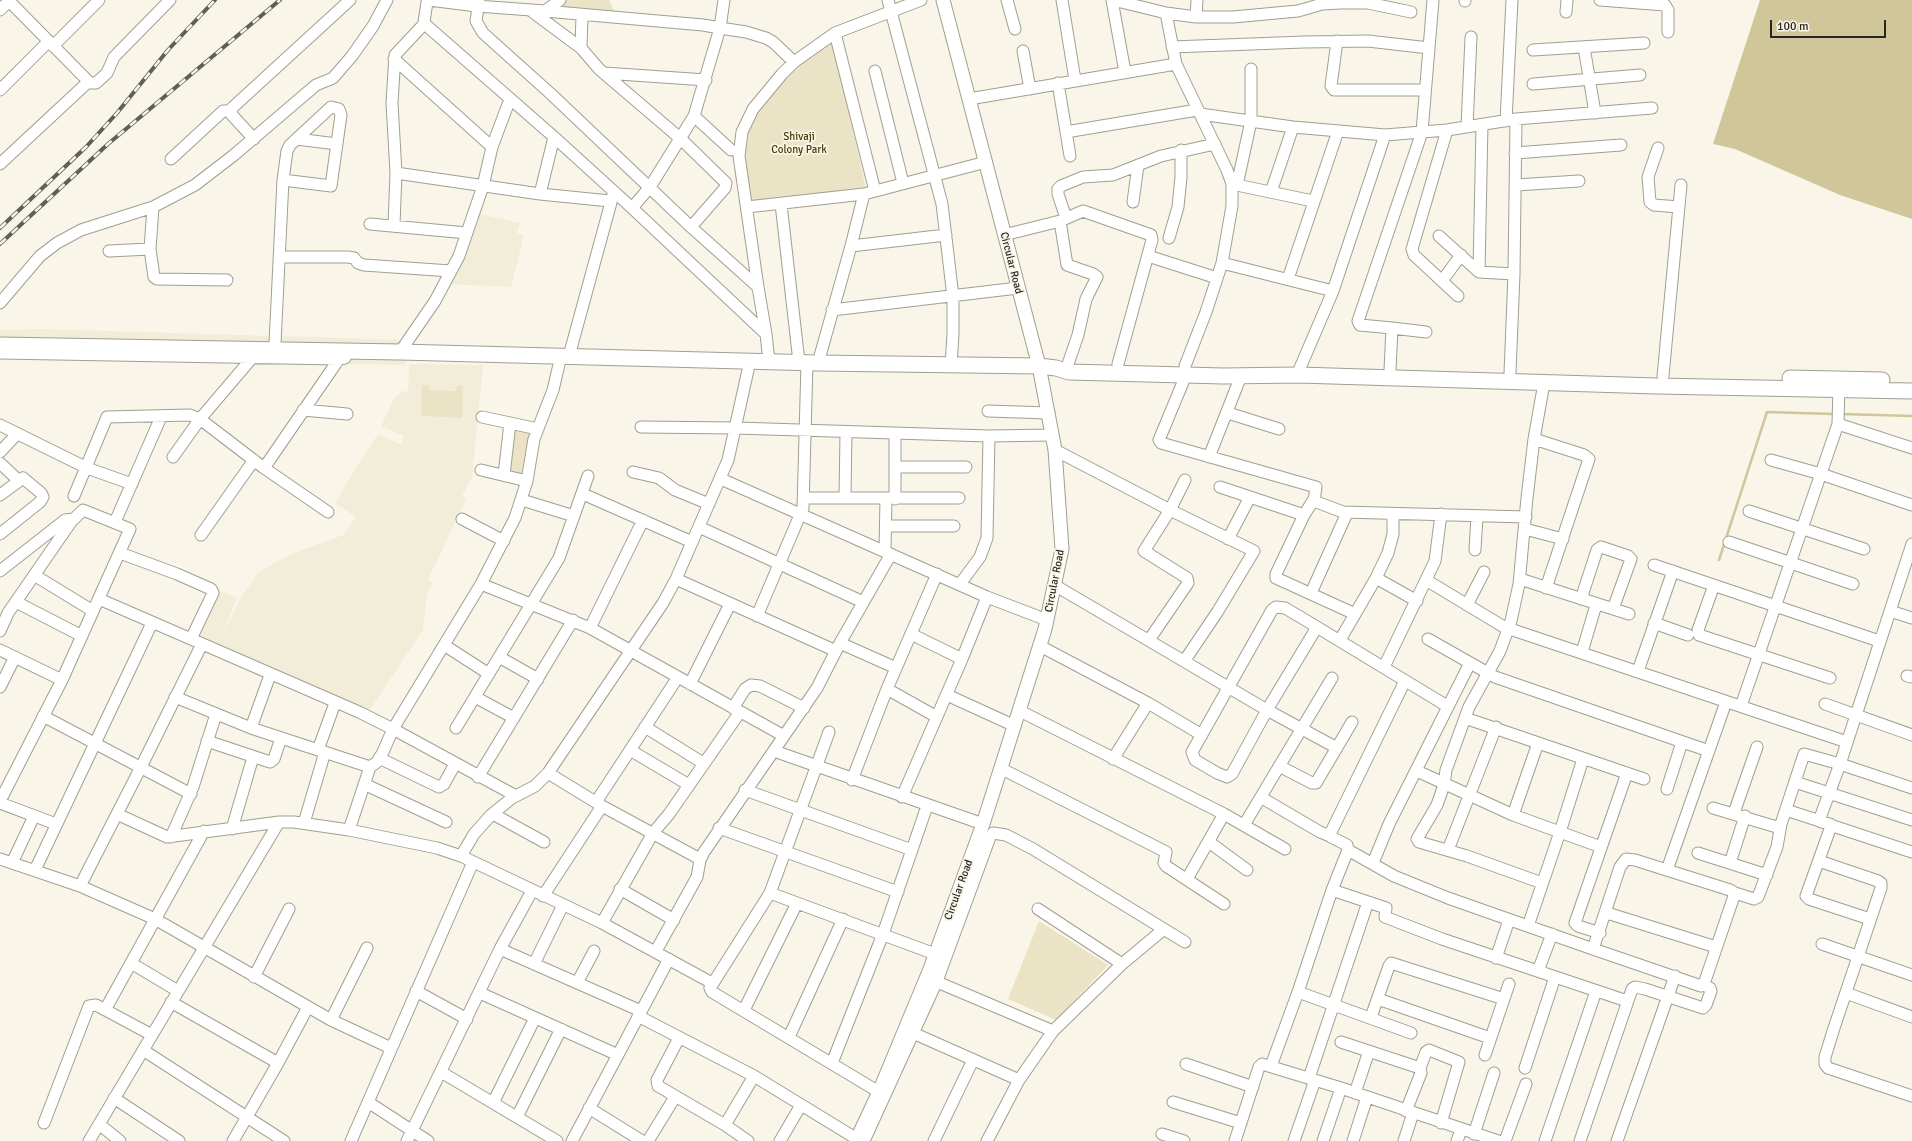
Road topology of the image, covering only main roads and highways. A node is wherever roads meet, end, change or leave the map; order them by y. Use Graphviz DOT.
graph roads {
  1 [pos="943,0"];
  2 [pos="0,345"];
  3 [pos="1039,366"];
  4 [pos="1062,366"];
  5 [pos="1185,370"];
  6 [pos="1300,372"];
  7 [pos="1659,379"];
  8 [pos="1912,380"];
  9 [pos="1839,385"];
  10 [pos="1912,391"];
  11 [pos="859,1140"];
  1 -- 3 [label="main road, Circular Road"];
  2 -- 3 [label="highway"];
  3 -- 4 [label="highway"];
  3 -- 11 [label="main road, Circular Road"];
  4 -- 5 [label="highway"];
  4 -- 5 [label="highway"];
  5 -- 6 [label="highway"];
  5 -- 6 [label="highway"];
  6 -- 7 [label="highway"];
  6 -- 7 [label="highway"];
  7 -- 9 [label="highway"];
  8 -- 9 [label="highway"];
  9 -- 10 [label="highway"];
}
